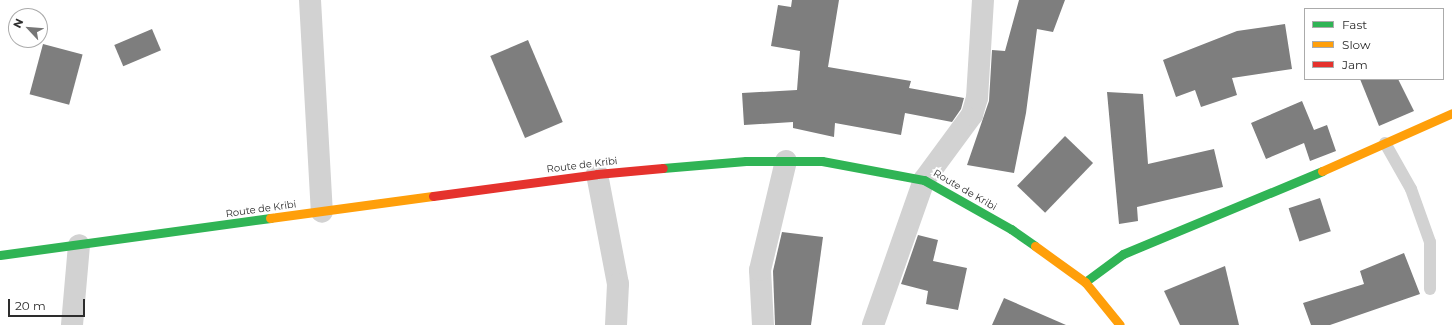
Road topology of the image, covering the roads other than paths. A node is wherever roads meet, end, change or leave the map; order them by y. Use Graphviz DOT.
graph roads {
  1 [pos="310,0"];
  2 [pos="983,0"];
  3 [pos="1452,112"];
  4 [pos="1385,143"];
  5 [pos="786,161"];
  6 [pos="597,174"];
  7 [pos="924,180"];
  8 [pos="322,212"];
  9 [pos="79,245"];
  10 [pos="0,255"];
  11 [pos="1085,282"];
  12 [pos="1430,289"];
  13 [pos="72,325"];
  14 [pos="616,325"];
  15 [pos="763,325"];
  16 [pos="873,325"];
  17 [pos="1120,325"];
  1 -- 8 [label="street"];
  2 -- 7 [label="street"];
  3 -- 4 [label="main road"];
  4 -- 11 [label="main road"];
  4 -- 12 [label="lane"];
  5 -- 6 [label="main road, Route de Kribi"];
  5 -- 7 [label="main road, Route de Kribi"];
  5 -- 15 [label="street"];
  6 -- 8 [label="main road, Route de Kribi"];
  6 -- 14 [label="street"];
  7 -- 11 [label="main road, Route de Kribi"];
  7 -- 16 [label="street"];
  8 -- 9 [label="main road, Route de Kribi"];
  9 -- 10 [label="main road, Route de Kribi"];
  9 -- 13 [label="street"];
  11 -- 17 [label="main road, Route de Kribi"];
}
